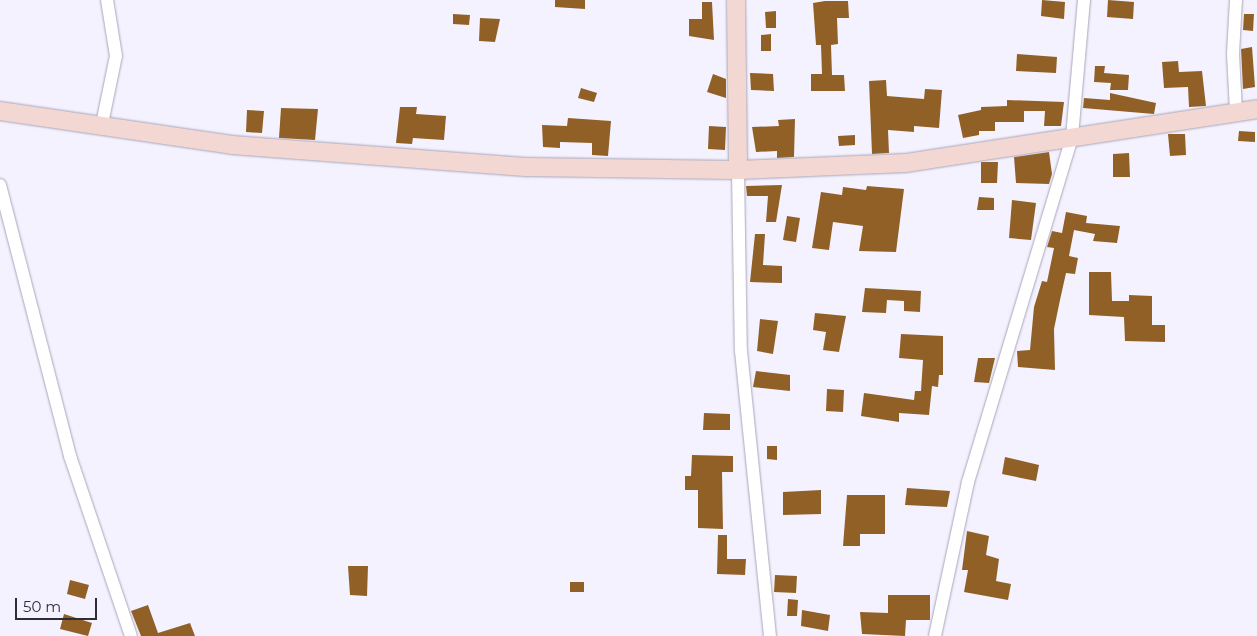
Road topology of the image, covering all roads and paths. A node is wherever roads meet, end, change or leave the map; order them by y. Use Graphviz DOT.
graph roads {
  1 [pos="107,0"];
  2 [pos="736,0"];
  3 [pos="1084,0"];
  4 [pos="1236,0"];
  5 [pos="1257,109"];
  6 [pos="0,111"];
  7 [pos="1236,112"];
  8 [pos="102,124"];
  9 [pos="1072,137"];
  10 [pos="738,170"];
  11 [pos="0,185"];
  12 [pos="131,636"];
  13 [pos="770,636"];
  14 [pos="935,636"];
  1 -- 8 [label="street"];
  2 -- 10 [label="street"];
  3 -- 9 [label="street"];
  4 -- 7 [label="street"];
  5 -- 7 [label="street"];
  6 -- 8 [label="street"];
  7 -- 9 [label="street"];
  8 -- 10 [label="street"];
  9 -- 10 [label="street"];
  9 -- 14 [label="street"];
  10 -- 13 [label="street"];
  11 -- 12 [label="street"];
}
